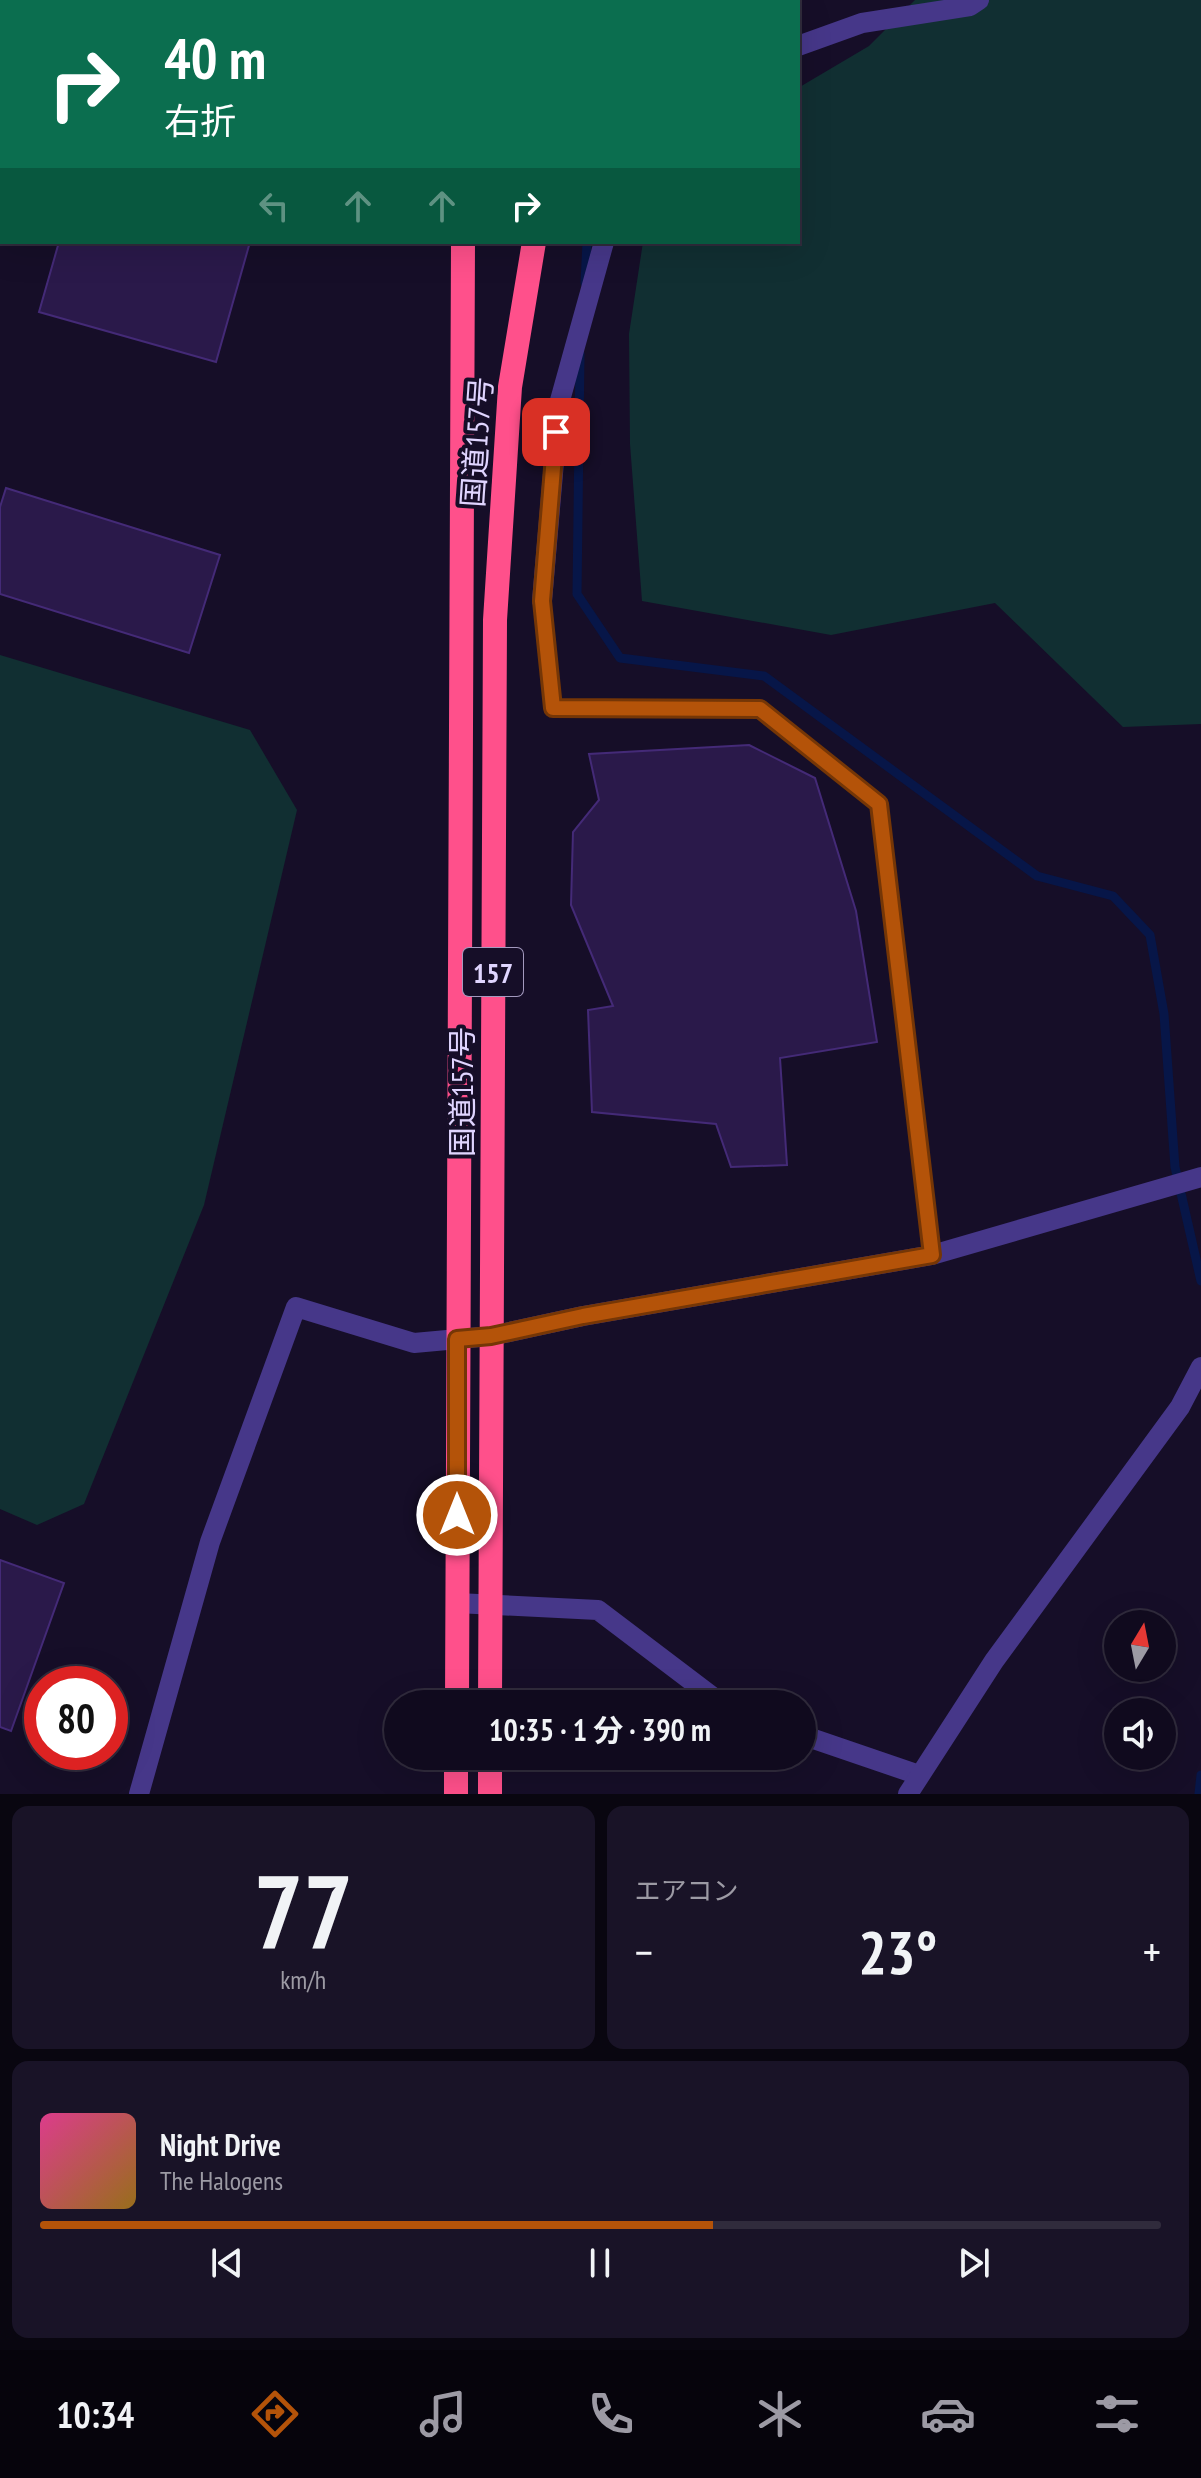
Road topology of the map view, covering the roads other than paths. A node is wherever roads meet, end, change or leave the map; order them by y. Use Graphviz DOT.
graph roads {
  1 [pos="979,0"];
  2 [pos="800,45"];
  3 [pos="463,244"];
  4 [pos="534,244"];
  5 [pos="603,244"];
  6 [pos="542,601"];
  7 [pos="1201,1177"];
  8 [pos="932,1255"];
  9 [pos="491,1336"];
  10 [pos="457,1339"];
  11 [pos="1201,1367"];
  12 [pos="457,1603"];
  13 [pos="490,1604"];
  14 [pos="457,1690"];
  15 [pos="490,1690"];
  16 [pos="704,1690"];
  17 [pos="816,1740"];
  18 [pos="456,1770"];
  19 [pos="490,1770"];
  20 [pos="919,1775"];
  21 [pos="139,1794"];
  22 [pos="456,1794"];
  23 [pos="490,1794"];
  24 [pos="908,1794"];
  1 -- 2 [label="street"];
  3 -- 10 [label="highway, 国道157号 / 157"];
  4 -- 9 [label="highway, 国道157号 / 157"];
  5 -- 6 [label="street"];
  6 -- 8 [label="lane"];
  7 -- 8 [label="street"];
  8 -- 9 [label="street"];
  9 -- 10 [label="street"];
  9 -- 13 [label="highway, 国道157号 / 157"];
  10 -- 12 [label="highway, 国道157号 / 157"];
  10 -- 21 [label="street"];
  11 -- 20 [label="street"];
  12 -- 13 [label="street"];
  12 -- 14 [label="highway, 国道157号 / 157"];
  13 -- 15 [label="highway, 国道157号 / 157"];
  13 -- 16 [label="street"];
  17 -- 20 [label="street"];
  18 -- 22 [label="highway"];
  19 -- 23 [label="highway"];
  20 -- 24 [label="street"];
}
